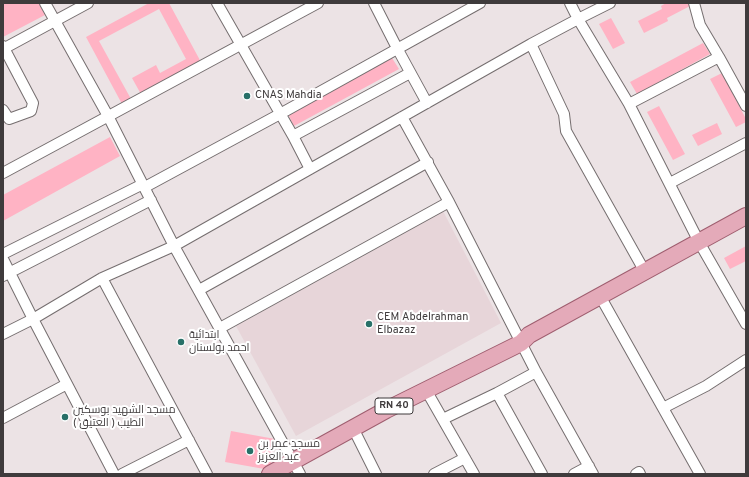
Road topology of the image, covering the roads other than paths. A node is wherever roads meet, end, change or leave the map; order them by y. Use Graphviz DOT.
graph roads {
  1 [pos="45,3"];
  2 [pos="88,3"];
  3 [pos="217,3"];
  4 [pos="318,3"];
  5 [pos="374,3"];
  6 [pos="480,3"];
  7 [pos="570,3"];
  8 [pos="610,3"];
  9 [pos="694,3"];
  10 [pos="578,19"];
  11 [pos="54,21"];
  12 [pos="531,44"];
  13 [pos="241,45"];
  14 [pos="3,48"];
  15 [pos="397,48"];
  16 [pos="719,57"];
  17 [pos="410,72"];
  18 [pos="427,103"];
  19 [pos="630,104"];
  20 [pos="746,106"];
  21 [pos="3,110"];
  22 [pos="280,114"];
  23 [pos="108,116"];
  24 [pos="402,117"];
  25 [pos="292,136"];
  26 [pos="746,143"];
  27 [pos="428,162"];
  28 [pos="310,169"];
  29 [pos="3,173"];
  30 [pos="670,184"];
  31 [pos="144,186"];
  32 [pos="151,200"];
  33 [pos="449,202"];
  34 [pos="746,216"];
  35 [pos="746,226"];
  36 [pos="174,246"];
  37 [pos="701,246"];
  38 [pos="3,254"];
  39 [pos="3,259"];
  40 [pos="644,272"];
  41 [pos="7,274"];
  42 [pos="102,278"];
  43 [pos="199,290"];
  44 [pos="602,299"];
  45 [pos="33,319"];
  46 [pos="746,324"];
  47 [pos="220,328"];
  48 [pos="3,334"];
  49 [pos="521,342"];
  50 [pos="746,360"];
  51 [pos="536,372"];
  52 [pos="67,384"];
  53 [pos="426,390"];
  54 [pos="498,393"];
  55 [pos="663,408"];
  56 [pos="3,418"];
  57 [pos="443,419"];
  58 [pos="353,428"];
  59 [pos="189,440"];
  60 [pos="465,458"];
  61 [pos="297,468"];
  62 [pos="591,470"];
  63 [pos="436,473"];
  64 [pos="698,473"];
  65 [pos="114,474"];
  66 [pos="122,474"];
  67 [pos="207,474"];
  68 [pos="270,474"];
  69 [pos="376,474"];
  70 [pos="474,474"];
  71 [pos="542,474"];
  72 [pos="574,474"];
  73 [pos="636,474"];
  74 [pos="640,474"];
  1 -- 11 [label="street"];
  2 -- 11 [label="street"];
  3 -- 13 [label="street"];
  4 -- 13 [label="street"];
  5 -- 15 [label="street"];
  6 -- 15 [label="street"];
  7 -- 10 [label="street"];
  8 -- 10 [label="street"];
  9 -- 16 [label="street"];
  10 -- 12 [label="street"];
  10 -- 19 [label="street"];
  11 -- 14 [label="street"];
  11 -- 23 [label="street"];
  12 -- 18 [label="street"];
  12 -- 40 [label="street"];
  13 -- 22 [label="street"];
  13 -- 23 [label="street"];
  14 -- 21 [label="street"];
  15 -- 17 [label="street"];
  15 -- 22 [label="street"];
  16 -- 19 [label="street"];
  16 -- 20 [label="street"];
  17 -- 18 [label="street"];
  17 -- 25 [label="street"];
  18 -- 24 [label="street"];
  19 -- 30 [label="street"];
  22 -- 25 [label="street"];
  22 -- 31 [label="street"];
  23 -- 29 [label="street"];
  23 -- 31 [label="street"];
  24 -- 27 [label="street"];
  24 -- 28 [label="street"];
  25 -- 28 [label="street"];
  26 -- 30 [label="street"];
  27 -- 33 [label="street"];
  27 -- 43 [label="street"];
  28 -- 36 [label="street"];
  30 -- 37 [label="street"];
  31 -- 32 [label="street"];
  31 -- 38 [label="street"];
  32 -- 36 [label="street"];
  32 -- 41 [label="street"];
  33 -- 47 [label="street"];
  33 -- 49 [label="street"];
  34 -- 37 [label="main road, RN 40"];
  35 -- 37 [label="main road, RN 40"];
  36 -- 42 [label="street"];
  36 -- 43 [label="street"];
  37 -- 40 [label="main road, RN 40"];
  37 -- 44 [label="main road, RN 40"];
  37 -- 46 [label="street"];
  39 -- 41 [label="street"];
  40 -- 44 [label="main road, RN 40"];
  41 -- 45 [label="street"];
  42 -- 45 [label="street"];
  42 -- 59 [label="street"];
  43 -- 47 [label="street"];
  44 -- 49 [label="main road, RN 40"];
  44 -- 55 [label="street"];
  45 -- 48 [label="street"];
  45 -- 52 [label="street"];
  47 -- 61 [label="street"];
  49 -- 51 [label="street"];
  49 -- 53 [label="main road, RN 40"];
  50 -- 55 [label="street"];
  51 -- 54 [label="street"];
  51 -- 62 [label="street"];
  52 -- 56 [label="street"];
  52 -- 65 [label="street"];
  53 -- 57 [label="street"];
  53 -- 58 [label="main road, RN 40"];
  54 -- 57 [label="street"];
  54 -- 71 [label="street"];
  55 -- 64 [label="street"];
  57 -- 60 [label="street"];
  58 -- 61 [label="main road, RN 40"];
  58 -- 69 [label="street"];
  59 -- 66 [label="street"];
  59 -- 67 [label="street"];
  60 -- 63 [label="street"];
  60 -- 70 [label="street"];
  61 -- 68 [label="main road, RN 40"];
  62 -- 72 [label="street"];
  73 -- 74 [label="street"];
}
